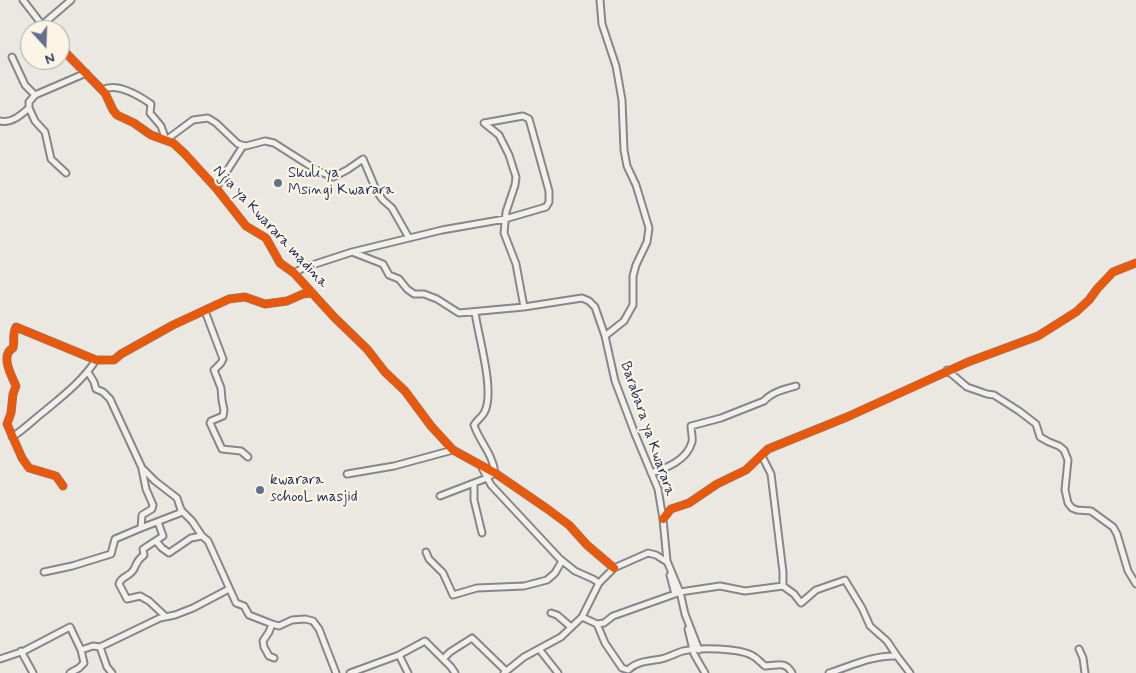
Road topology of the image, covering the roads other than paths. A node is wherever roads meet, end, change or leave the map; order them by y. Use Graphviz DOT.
graph roads {
  1 [pos="23,0"];
  2 [pos="71,0"];
  3 [pos="600,0"];
  4 [pos="38,20"];
  5 [pos="48,20"];
  6 [pos="70,56"];
  7 [pos="12,57"];
  8 [pos="86,73"];
  9 [pos="102,90"];
  10 [pos="35,94"];
  11 [pos="29,108"];
  12 [pos="0,121"];
  13 [pos="166,140"];
  14 [pos="243,146"];
  15 [pos="66,173"];
  16 [pos="216,188"];
  17 [pos="505,219"];
  18 [pos="409,238"];
  19 [pos="352,252"];
  20 [pos="1136,264"];
  21 [pos="294,273"];
  22 [pos="312,293"];
  23 [pos="524,307"];
  24 [pos="205,311"];
  25 [pos="475,312"];
  26 [pos="605,336"];
  27 [pos="96,360"];
  28 [pos="947,370"];
  29 [pos="88,372"];
  30 [pos="796,386"];
  31 [pos="12,437"];
  32 [pos="453,450"];
  33 [pos="762,456"];
  34 [pos="248,457"];
  35 [pos="481,466"];
  36 [pos="142,468"];
  37 [pos="495,472"];
  38 [pos="347,474"];
  39 [pos="651,474"];
  40 [pos="487,478"];
  41 [pos="474,484"];
  42 [pos="64,486"];
  43 [pos="440,496"];
  44 [pos="181,509"];
  45 [pos="663,519"];
  46 [pos="158,522"];
  47 [pos="141,528"];
  48 [pos="482,533"];
  49 [pos="202,536"];
  50 [pos="156,541"];
  51 [pos="426,552"];
  52 [pos="562,561"];
  53 [pos="667,561"];
  54 [pos="614,568"];
  55 [pos="44,572"];
  56 [pos="599,584"];
  57 [pos="1136,584"];
  58 [pos="783,586"];
  59 [pos="229,589"];
  60 [pos="678,593"];
  61 [pos="551,613"];
  62 [pos="165,616"];
  63 [pos="582,617"];
  64 [pos="272,624"];
  65 [pos="597,624"];
  66 [pos="571,627"];
  67 [pos="100,647"];
  68 [pos="539,649"];
  69 [pos="1079,649"];
  70 [pos="81,650"];
  71 [pos="696,650"];
  72 [pos="21,652"];
  73 [pos="399,655"];
  74 [pos="897,656"];
  75 [pos="274,658"];
  76 [pos="0,659"];
  77 [pos="443,659"];
  78 [pos="626,671"];
  79 [pos="505,672"];
  80 [pos="32,673"];
  81 [pos="70,673"];
  82 [pos="112,673"];
  83 [pos="336,673"];
  84 [pos="350,673"];
  85 [pos="408,673"];
  86 [pos="455,673"];
  87 [pos="558,673"];
  88 [pos="704,673"];
  89 [pos="792,673"];
  90 [pos="829,673"];
  91 [pos="910,673"];
  92 [pos="1085,673"];
  1 -- 4 [label="street"];
  2 -- 5 [label="street"];
  3 -- 26 [label="street"];
  6 -- 8 [label="street, Njia ya Kwarara madina"];
  7 -- 10 [label="street"];
  8 -- 9 [label="street, Njia ya Kwarara madina"];
  8 -- 10 [label="street"];
  9 -- 13 [label="street, Njia ya Kwarara madina"];
  9 -- 13 [label="street"];
  10 -- 11 [label="street"];
  11 -- 12 [label="street"];
  11 -- 15 [label="street"];
  13 -- 14 [label="street"];
  13 -- 16 [label="street, Njia ya Kwarara madina"];
  14 -- 16 [label="street"];
  14 -- 18 [label="street"];
  16 -- 21 [label="street, Njia ya Kwarara madina"];
  17 -- 17 [label="street"];
  17 -- 18 [label="street"];
  17 -- 23 [label="street"];
  18 -- 19 [label="street"];
  19 -- 21 [label="street"];
  19 -- 25 [label="street, Barabara ya Kwarara"];
  20 -- 28 [label="street"];
  21 -- 22 [label="street, Njia ya Kwarara madina"];
  22 -- 24 [label="street"];
  22 -- 32 [label="street, Njia ya Kwarara madina"];
  23 -- 25 [label="street, Barabara ya Kwarara"];
  23 -- 26 [label="street, Barabara ya Kwarara"];
  24 -- 27 [label="street"];
  24 -- 34 [label="street"];
  25 -- 37 [label="street"];
  26 -- 39 [label="street, Barabara ya Kwarara"];
  27 -- 29 [label="street"];
  27 -- 31 [label="street"];
  28 -- 33 [label="street"];
  28 -- 57 [label="street"];
  29 -- 31 [label="street"];
  29 -- 36 [label="street"];
  30 -- 39 [label="street"];
  31 -- 42 [label="street"];
  32 -- 35 [label="street"];
  32 -- 38 [label="street"];
  33 -- 45 [label="street"];
  33 -- 58 [label="street"];
  35 -- 37 [label="street"];
  35 -- 40 [label="street"];
  36 -- 44 [label="street"];
  36 -- 47 [label="street"];
  37 -- 40 [label="street"];
  37 -- 54 [label="street"];
  39 -- 45 [label="street, Barabara ya Kwarara"];
  40 -- 41 [label="street"];
  40 -- 52 [label="street"];
  41 -- 43 [label="street"];
  41 -- 48 [label="street"];
  44 -- 46 [label="street"];
  44 -- 49 [label="street"];
  45 -- 53 [label="street, Barabara ya Kwarara"];
  46 -- 47 [label="street"];
  46 -- 50 [label="street"];
  47 -- 55 [label="street"];
  49 -- 50 [label="street"];
  49 -- 59 [label="street"];
  50 -- 62 [label="street"];
  51 -- 52 [label="street"];
  52 -- 56 [label="street"];
  53 -- 54 [label="street"];
  53 -- 60 [label="street, Barabara ya Kwarara"];
  54 -- 56 [label="street"];
  56 -- 63 [label="street"];
  58 -- 60 [label="street"];
  58 -- 74 [label="street"];
  59 -- 62 [label="street"];
  59 -- 64 [label="street"];
  60 -- 65 [label="street"];
  60 -- 71 [label="street, Barabara ya Kwarara"];
  61 -- 66 [label="street"];
  62 -- 67 [label="street"];
  63 -- 65 [label="street"];
  63 -- 66 [label="street"];
  64 -- 75 [label="street"];
  64 -- 83 [label="street"];
  65 -- 78 [label="street"];
  66 -- 68 [label="street"];
  67 -- 70 [label="street"];
  67 -- 82 [label="street"];
  68 -- 79 [label="street"];
  68 -- 87 [label="street"];
  69 -- 92 [label="street"];
  70 -- 72 [label="street"];
  70 -- 81 [label="street"];
  71 -- 78 [label="street"];
  71 -- 88 [label="street, Barabara ya Kwarara"];
  71 -- 89 [label="street"];
  72 -- 76 [label="street"];
  72 -- 80 [label="street"];
  73 -- 77 [label="street"];
  73 -- 84 [label="street"];
  73 -- 85 [label="street"];
  74 -- 90 [label="street"];
  74 -- 91 [label="street"];
  77 -- 79 [label="street"];
  77 -- 86 [label="street"];
}
